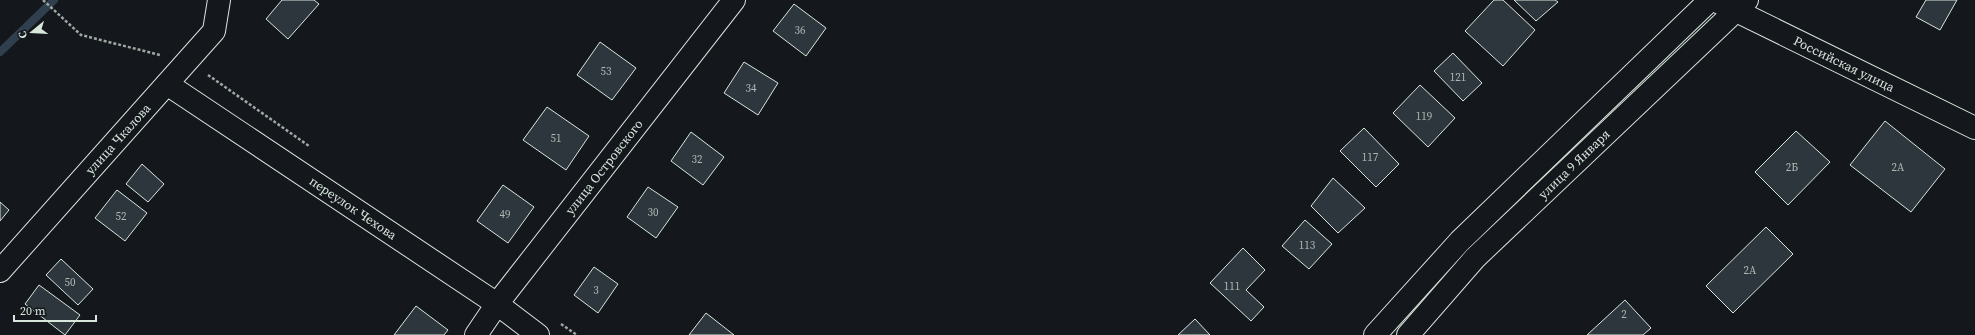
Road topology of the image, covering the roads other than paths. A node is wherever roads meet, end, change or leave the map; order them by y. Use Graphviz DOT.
graph roads {
  1 [pos="219,0"];
  2 [pos="734,0"];
  3 [pos="1710,0"];
  4 [pos="1714,0"];
  5 [pos="1741,5"];
  6 [pos="167,84"];
  7 [pos="1975,128"];
  8 [pos="0,271"];
  9 [pos="497,304"];
  10 [pos="476,335"];
  11 [pos="538,335"];
  12 [pos="1375,335"];
  13 [pos="1408,335"];
  1 -- 6 [label="street, улица Чкалова"];
  2 -- 9 [label="street, улица Островского"];
  3 -- 12 [label="street, улица 9 Января"];
  4 -- 5 [label="street, Российская улица"];
  5 -- 7 [label="street, Российская улица"];
  5 -- 13 [label="street, улица 9 Января"];
  6 -- 8 [label="street, улица Чкалова"];
  6 -- 9 [label="street, переулок Чехова"];
  9 -- 10 [label="street, улица Островского"];
  9 -- 11 [label="street, переулок Чехова"];
}
